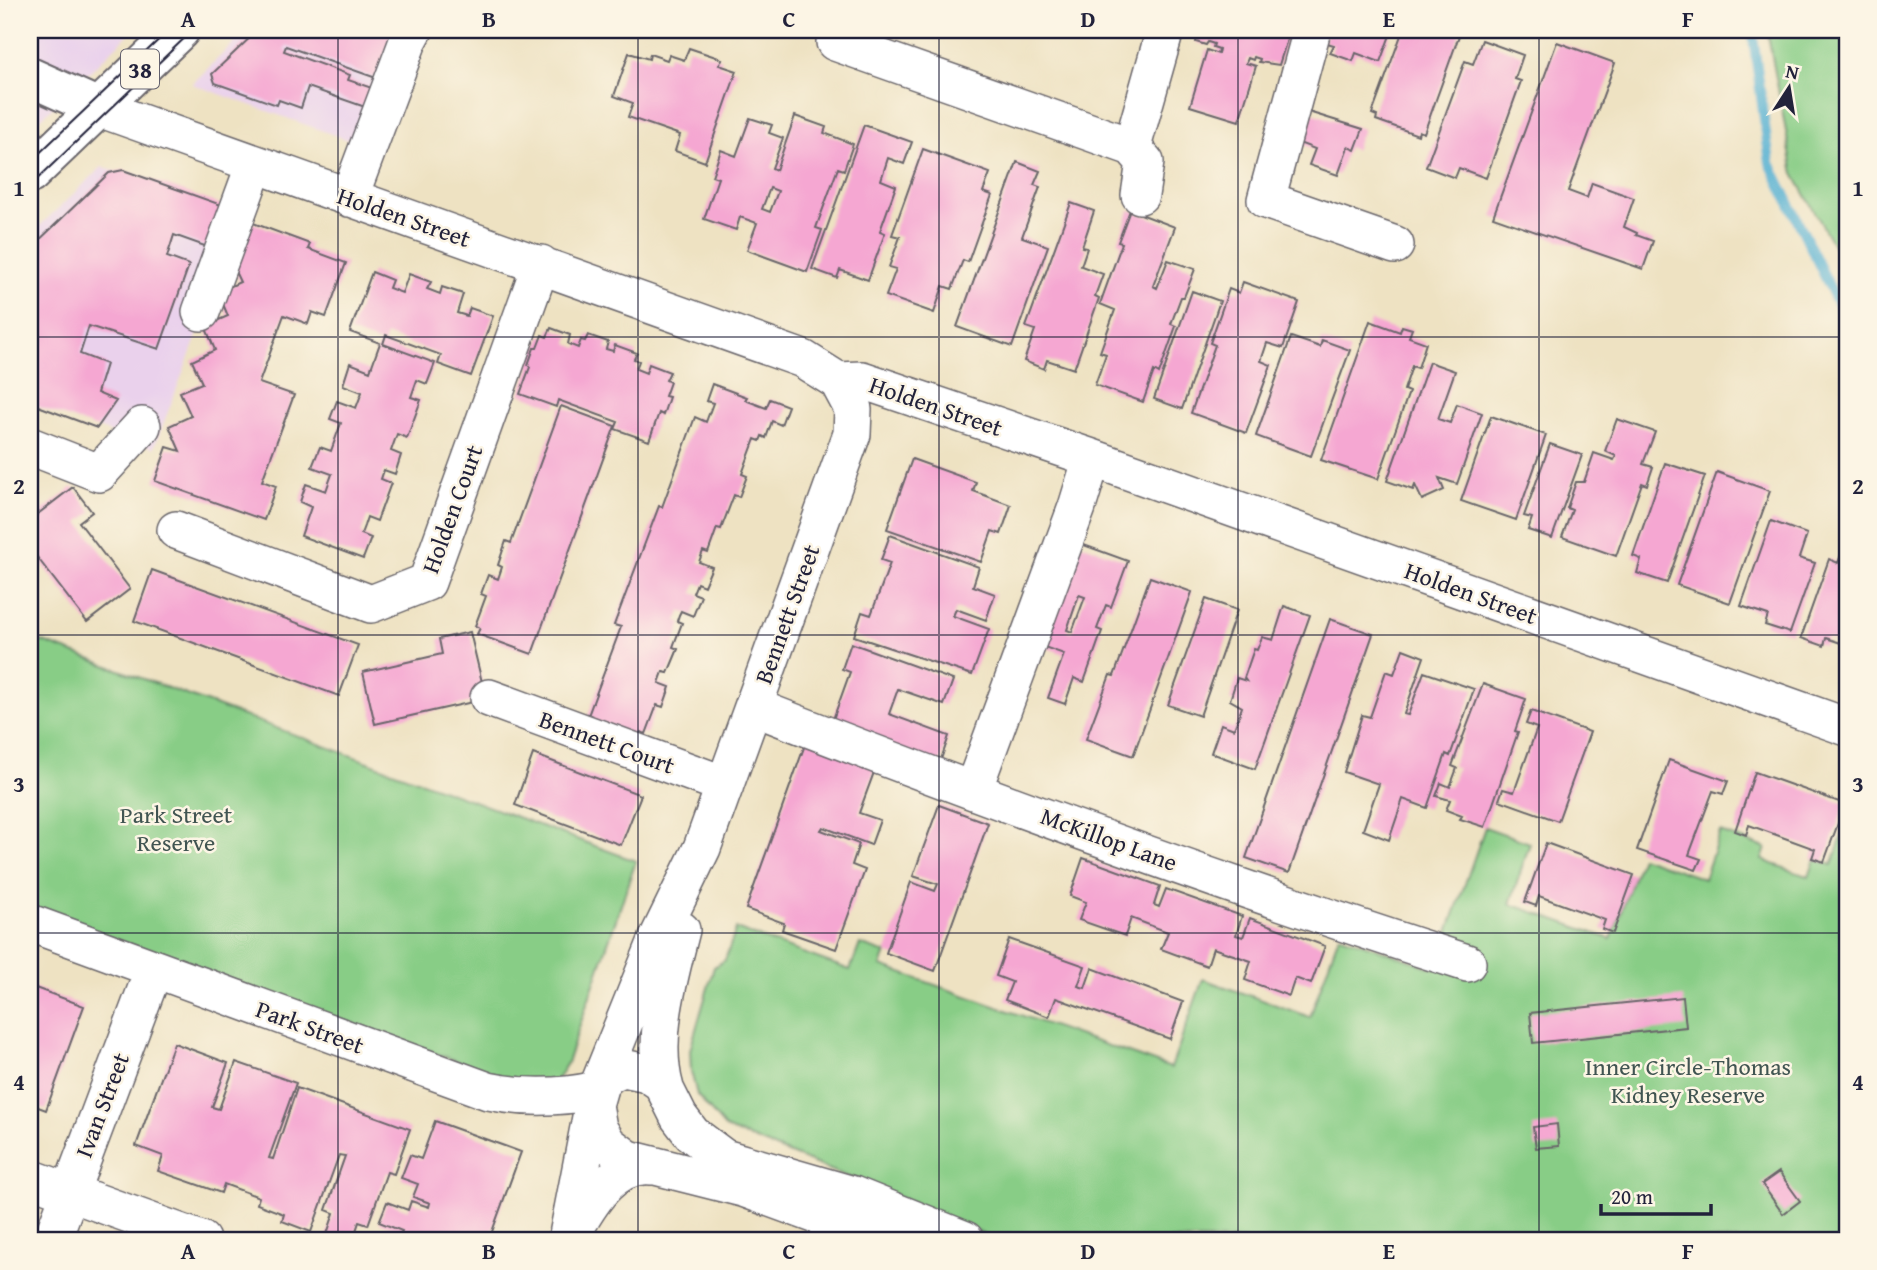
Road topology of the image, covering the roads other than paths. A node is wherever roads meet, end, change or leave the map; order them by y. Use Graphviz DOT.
graph roads {
  1 [pos="180,30"];
  2 [pos="414,30"];
  3 [pos="1165,30"];
  4 [pos="1312,30"];
  5 [pos="835,42"];
  6 [pos="30,77"];
  7 [pos="100,108"];
  8 [pos="1132,147"];
  9 [pos="255,164"];
  10 [pos="30,174"];
  11 [pos="1140,195"];
  12 [pos="349,198"];
  13 [pos="1395,245"];
  14 [pos="541,264"];
  15 [pos="201,312"];
  16 [pos="838,381"];
  17 [pos="142,426"];
  18 [pos="30,446"];
  19 [pos="1092,458"];
  20 [pos="176,530"];
  21 [pos="489,698"];
  22 [pos="754,707"];
  23 [pos="1847,727"];
  24 [pos="725,785"];
  25 [pos="973,790"];
  26 [pos="702,848"];
  27 [pos="30,923"];
  28 [pos="1467,963"];
  29 [pos="154,969"];
  30 [pos="665,1088"];
  31 [pos="597,1092"];
  32 [pos="652,1166"];
  33 [pos="30,1178"];
  34 [pos="69,1191"];
  35 [pos="947,1237"];
  36 [pos="52,1240"];
  37 [pos="201,1240"];
  38 [pos="568,1240"];
  39 [pos="886,1240"];
  1 -- 7 [label="main road, 38"];
  2 -- 12 [label="street"];
  3 -- 8 [label="street"];
  4 -- 13 [label="street"];
  5 -- 8 [label="street"];
  6 -- 7 [label="main road, Holden Street / 38"];
  7 -- 9 [label="street, Holden Street"];
  7 -- 10 [label="main road"];
  8 -- 11 [label="street"];
  9 -- 12 [label="street, Holden Street"];
  9 -- 15 [label="street"];
  12 -- 14 [label="street, Holden Street"];
  14 -- 16 [label="street, Holden Street"];
  14 -- 20 [label="street, Holden Court"];
  16 -- 19 [label="street, Holden Street"];
  16 -- 22 [label="street, Bennett Street"];
  17 -- 18 [label="street"];
  19 -- 23 [label="street, Holden Street"];
  19 -- 25 [label="street"];
  21 -- 24 [label="street, Bennett Court"];
  22 -- 24 [label="street, Bennett Street"];
  22 -- 25 [label="street, McKillop Lane"];
  24 -- 26 [label="street, Bennett Street"];
  25 -- 28 [label="street, McKillop Lane"];
  26 -- 30 [label="street, Bennett Street"];
  26 -- 31 [label="street, Bennett Street"];
  27 -- 29 [label="street, Park Street"];
  29 -- 31 [label="street, Park Street"];
  29 -- 34 [label="street, Ivan Street"];
  30 -- 31 [label="street, Park Street"];
  30 -- 35 [label="street"];
  31 -- 32 [label="street"];
  31 -- 38 [label="street, Bennett Street"];
  32 -- 38 [label="street, Bennett Street"];
  32 -- 39 [label="street"];
  33 -- 34 [label="street"];
  34 -- 36 [label="street, Ivan Street"];
  34 -- 37 [label="street"];
}
